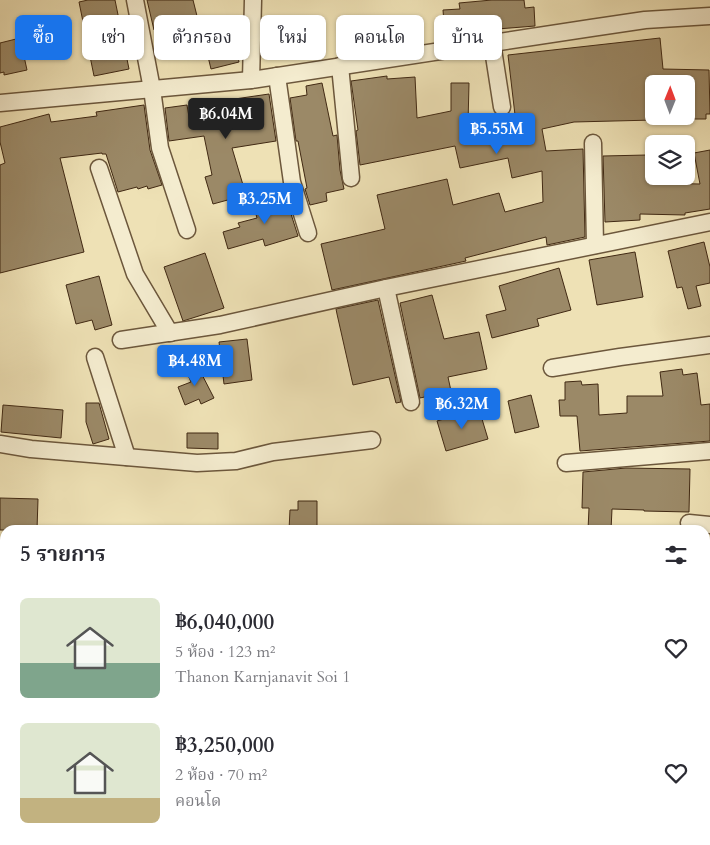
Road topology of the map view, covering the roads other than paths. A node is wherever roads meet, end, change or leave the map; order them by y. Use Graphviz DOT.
graph roads {
  1 [pos="135,0"];
  2 [pos="253,0"];
  3 [pos="710,16"];
  4 [pos="502,41"];
  5 [pos="434,52"];
  6 [pos="495,60"];
  7 [pos="340,66"];
  8 [pos="277,76"];
  9 [pos="250,80"];
  10 [pos="152,88"];
  11 [pos="0,102"];
  12 [pos="502,107"];
  13 [pos="593,143"];
  14 [pos="99,168"];
  15 [pos="351,178"];
  16 [pos="710,222"];
  17 [pos="187,230"];
  18 [pos="308,232"];
  19 [pos="595,245"];
  20 [pos="386,288"];
  21 [pos="170,333"];
  22 [pos="122,340"];
  23 [pos="710,345"];
  24 [pos="95,357"];
  25 [pos="552,368"];
  26 [pos="412,402"];
  27 [pos="372,440"];
  28 [pos="0,444"];
  29 [pos="710,452"];
  30 [pos="127,457"];
  31 [pos="566,463"];
  32 [pos="689,523"];
  33 [pos="710,525"];
  1 -- 10 [label="street"];
  2 -- 9 [label="street"];
  3 -- 4 [label="street"];
  5 -- 7 [label="street"];
  6 -- 12 [label="street"];
  7 -- 8 [label="street"];
  7 -- 15 [label="street"];
  8 -- 9 [label="street"];
  8 -- 18 [label="street"];
  9 -- 10 [label="street"];
  10 -- 11 [label="street"];
  10 -- 17 [label="street"];
  13 -- 19 [label="street"];
  14 -- 21 [label="street"];
  16 -- 19 [label="street"];
  19 -- 20 [label="street"];
  20 -- 21 [label="street"];
  20 -- 26 [label="street"];
  21 -- 22 [label="street"];
  23 -- 25 [label="street"];
  24 -- 30 [label="street"];
  27 -- 30 [label="street"];
  28 -- 30 [label="street"];
  29 -- 31 [label="street"];
  32 -- 33 [label="street"];
}
